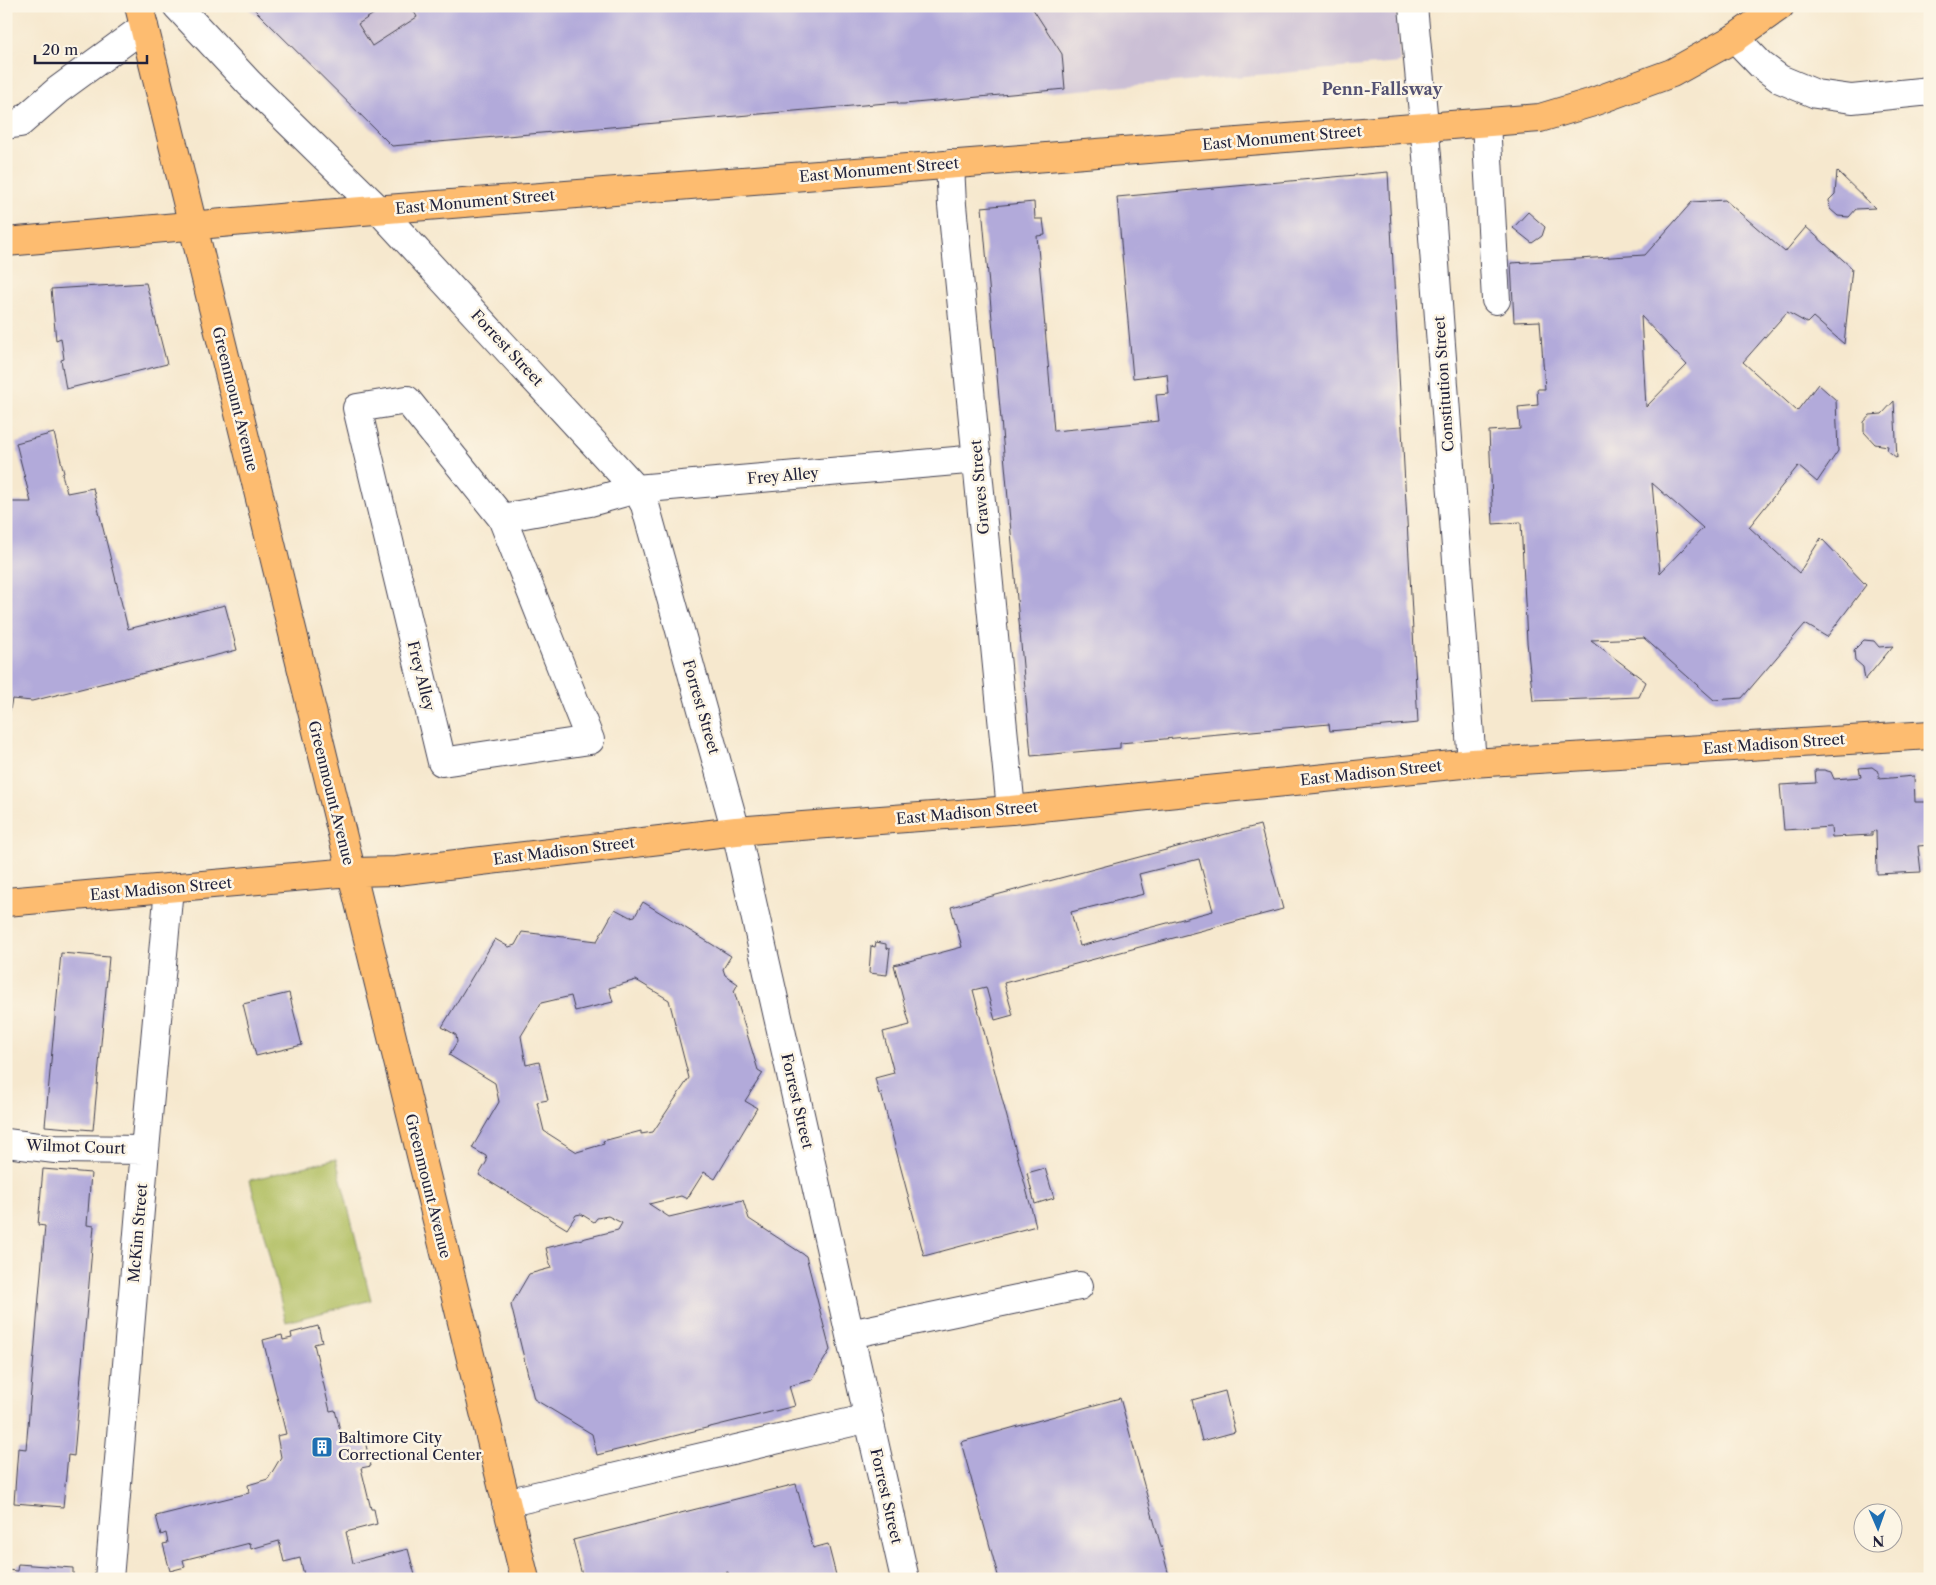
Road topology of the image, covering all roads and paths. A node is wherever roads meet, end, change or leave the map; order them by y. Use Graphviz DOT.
graph roads {
  1 [pos="177,6"];
  2 [pos="1413,6"];
  3 [pos="1780,6"];
  4 [pos="142,16"];
  5 [pos="1736,38"];
  6 [pos="1930,91"];
  7 [pos="1486,123"];
  8 [pos="6,126"];
  9 [pos="1425,126"];
  10 [pos="950,164"];
  11 [pos="380,210"];
  12 [pos="193,226"];
  13 [pos="6,242"];
  14 [pos="1496,300"];
  15 [pos="978,459"];
  16 [pos="636,489"];
  17 [pos="502,518"];
  18 [pos="1930,734"];
  19 [pos="1472,762"];
  20 [pos="1011,810"];
  21 [pos="736,831"];
  22 [pos="351,872"];
  23 [pos="169,888"];
  24 [pos="6,902"];
  25 [pos="6,1144"];
  26 [pos="145,1150"];
  27 [pos="1079,1286"];
  28 [pos="850,1334"];
  29 [pos="868,1418"];
  30 [pos="506,1503"];
  31 [pos="109,1579"];
  32 [pos="524,1579"];
  33 [pos="905,1579"];
  1 -- 11 [label="street, Forrest Street"];
  2 -- 9 [label="street, Constitution Street"];
  3 -- 5 [label="main road, East Monument Street"];
  4 -- 8 [label="street"];
  4 -- 12 [label="main road, Greenmount Avenue"];
  5 -- 6 [label="street"];
  5 -- 7 [label="main road, East Monument Street"];
  7 -- 9 [label="main road, East Monument Street"];
  7 -- 14 [label="street"];
  9 -- 10 [label="main road, East Monument Street"];
  9 -- 19 [label="street, Constitution Street"];
  10 -- 11 [label="main road, East Monument Street"];
  10 -- 15 [label="street, Graves Street"];
  11 -- 12 [label="main road, East Monument Street"];
  11 -- 16 [label="street, Forrest Street"];
  12 -- 13 [label="main road, East Monument Street"];
  12 -- 22 [label="main road, Greenmount Avenue"];
  15 -- 16 [label="street, Frey Alley"];
  15 -- 20 [label="street, Graves Street"];
  16 -- 17 [label="street, Frey Alley"];
  16 -- 21 [label="street, Forrest Street"];
  17 -- 17 [label="street, Frey Alley"];
  18 -- 19 [label="main road, East Madison Street"];
  19 -- 20 [label="main road, East Madison Street"];
  20 -- 21 [label="main road, East Madison Street"];
  21 -- 22 [label="main road, East Madison Street"];
  21 -- 28 [label="street, Forrest Street"];
  22 -- 23 [label="main road, East Madison Street"];
  22 -- 30 [label="main road, Greenmount Avenue"];
  23 -- 24 [label="main road, East Madison Street"];
  23 -- 26 [label="street, McKim Street"];
  25 -- 26 [label="street, Wilmot Court"];
  26 -- 31 [label="street, McKim Street"];
  27 -- 28 [label="street"];
  28 -- 29 [label="street, Forrest Street"];
  29 -- 30 [label="street"];
  29 -- 33 [label="street, Forrest Street"];
  30 -- 32 [label="main road, Greenmount Avenue"];
}
